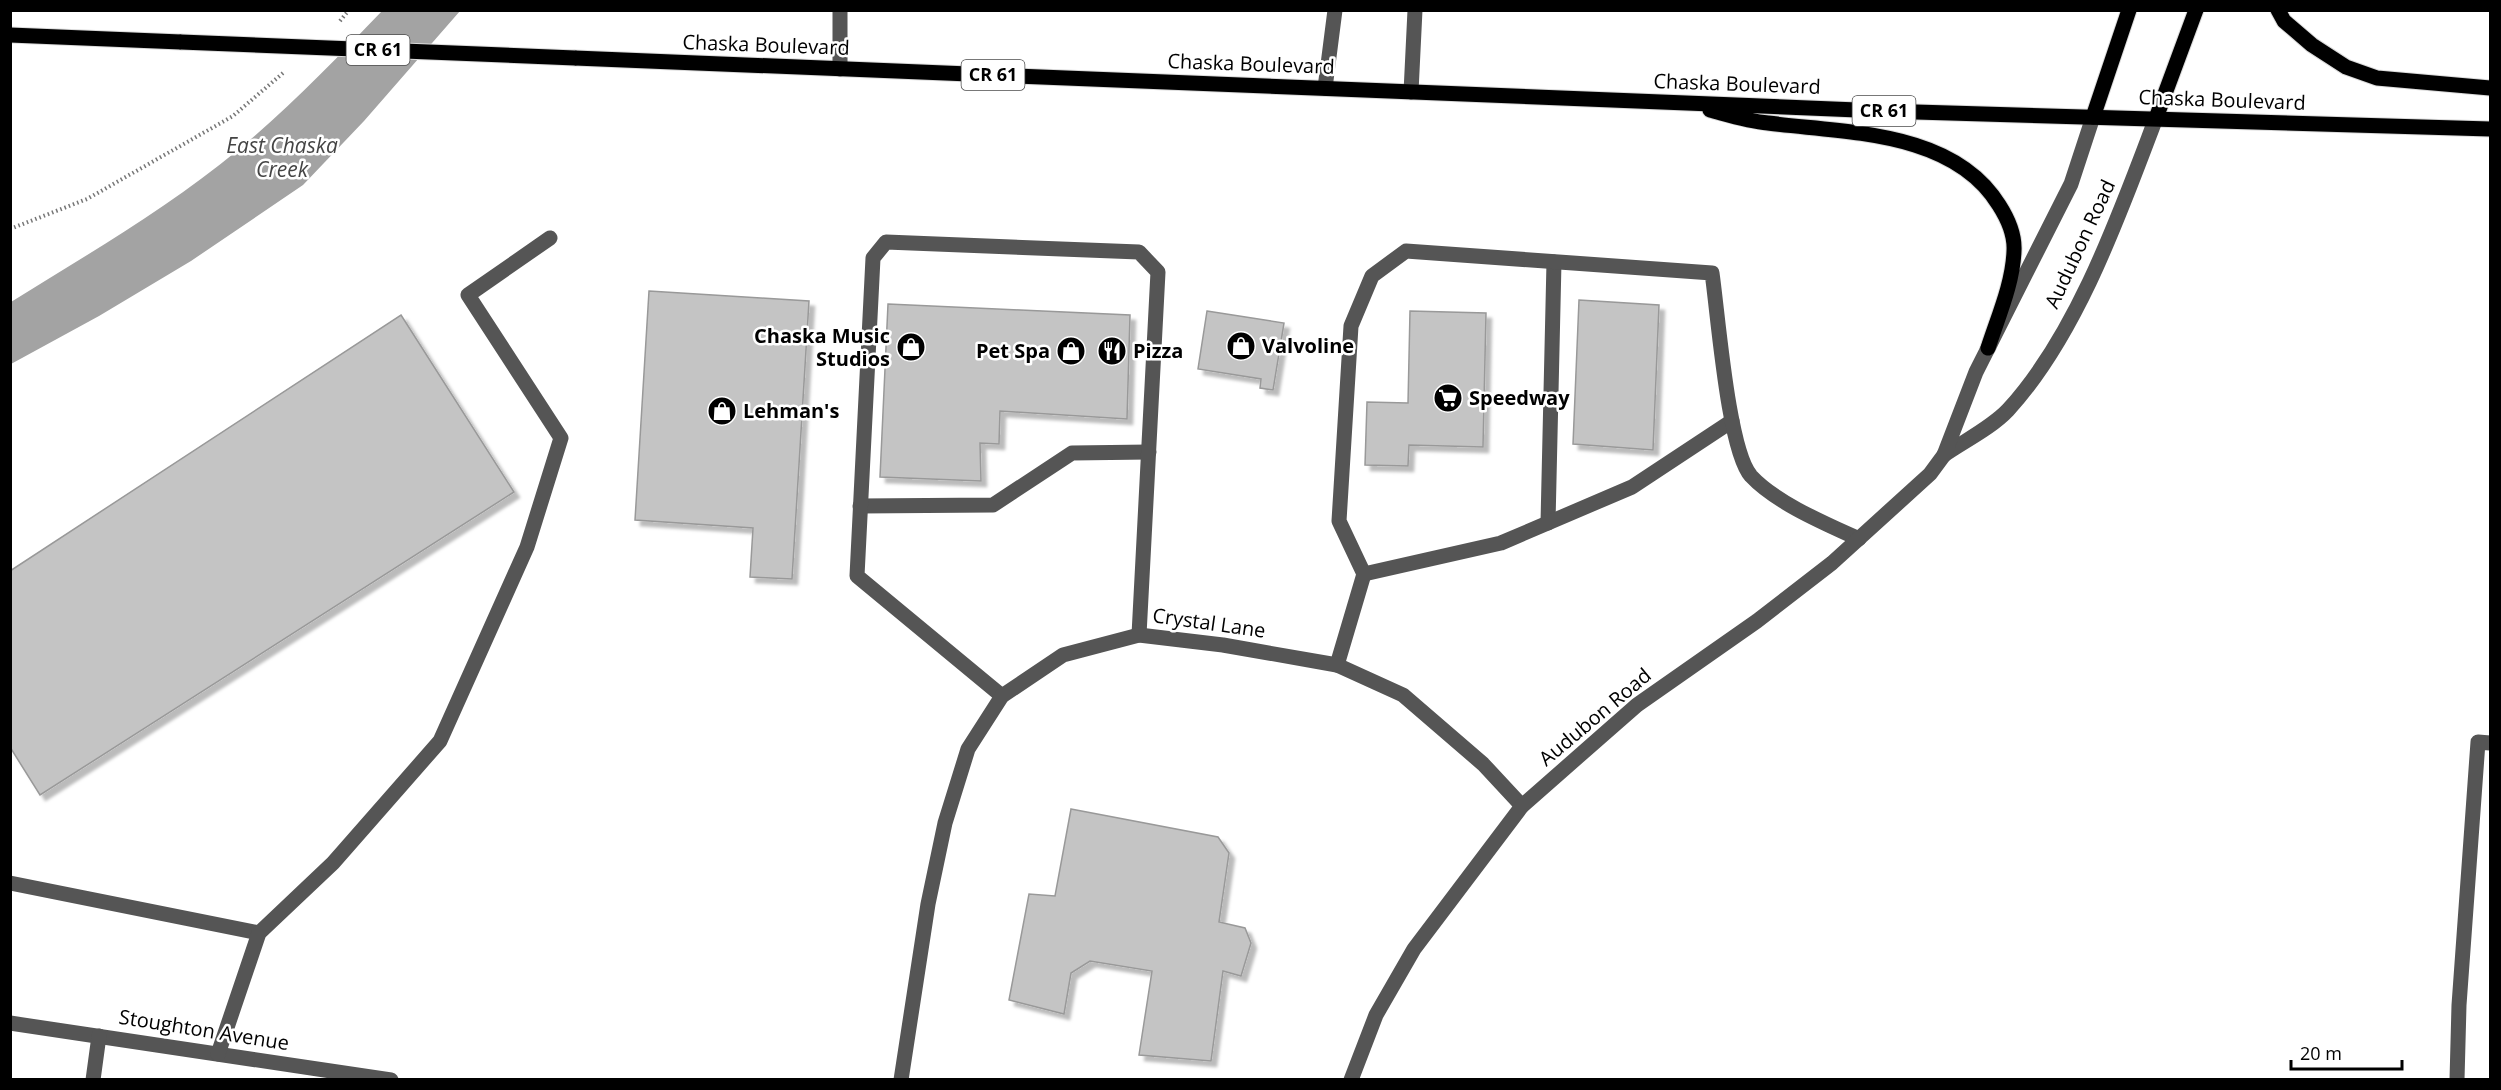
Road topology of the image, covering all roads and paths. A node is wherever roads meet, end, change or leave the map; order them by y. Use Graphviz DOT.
graph roads {
  1 [pos="840,10"];
  2 [pos="1335,10"];
  3 [pos="1415,10"];
  4 [pos="2129,10"];
  5 [pos="2196,10"];
  6 [pos="2278,10"];
  7 [pos="10,35"];
  8 [pos="840,69"];
  9 [pos="1325,88"];
  10 [pos="2490,88"];
  11 [pos="1411,92"];
  12 [pos="1675,102"];
  13 [pos="232,116"];
  14 [pos="2093,117"];
  15 [pos="2157,118"];
  16 [pos="2490,129"];
  17 [pos="10,229"];
  18 [pos="550,238"];
  19 [pos="1554,262"];
  20 [pos="1988,348"];
  21 [pos="1732,420"];
  22 [pos="1149,453"];
  23 [pos="1944,455"];
  24 [pos="860,506"];
  25 [pos="1548,523"];
  26 [pos="1859,539"];
  27 [pos="1364,574"];
  28 [pos="1139,635"];
  29 [pos="1337,665"];
  30 [pos="1002,696"];
  31 [pos="2490,742"];
  32 [pos="1522,806"];
  33 [pos="10,883"];
  34 [pos="259,933"];
  35 [pos="10,1023"];
  36 [pos="99,1036"];
  37 [pos="218,1054"];
  38 [pos="93,1080"];
  39 [pos="391,1080"];
  40 [pos="901,1080"];
  41 [pos="1351,1080"];
  42 [pos="2457,1080"];
  1 -- 8 [label="street"];
  2 -- 9 [label="street"];
  3 -- 11 [label="street"];
  4 -- 14 [label="main road, Audubon Road"];
  5 -- 15 [label="main road, Audubon Road"];
  6 -- 10 [label="main road"];
  7 -- 8 [label="main road, Chaska Boulevard / CR 61, bridge"];
  8 -- 9 [label="main road, Chaska Boulevard / CR 61"];
  9 -- 11 [label="main road, Chaska Boulevard / CR 61"];
  11 -- 12 [label="main road, Chaska Boulevard / CR 61"];
  12 -- 14 [label="main road, Chaska Boulevard / CR 61"];
  12 -- 20 [label="main road"];
  13 -- 17 [label="path"];
  14 -- 15 [label="main road, Chaska Boulevard / CR 61"];
  14 -- 20 [label="street, Audubon Road"];
  15 -- 16 [label="main road, Chaska Boulevard / CR 61"];
  15 -- 23 [label="street, Audubon Road"];
  18 -- 34 [label="street"];
  19 -- 21 [label="street"];
  19 -- 25 [label="street"];
  19 -- 27 [label="street"];
  20 -- 23 [label="street, Audubon Road"];
  21 -- 25 [label="street"];
  21 -- 26 [label="street"];
  22 -- 24 [label="street"];
  22 -- 24 [label="street"];
  22 -- 28 [label="street"];
  23 -- 26 [label="street, Audubon Road"];
  24 -- 30 [label="street"];
  25 -- 27 [label="street"];
  26 -- 32 [label="street, Audubon Road"];
  27 -- 29 [label="street"];
  28 -- 29 [label="street, Crystal Lane"];
  28 -- 30 [label="street, Crystal Lane"];
  29 -- 32 [label="street, Crystal Lane"];
  30 -- 40 [label="street, Crystal Lane"];
  31 -- 42 [label="street"];
  32 -- 41 [label="street, Audubon Road"];
  33 -- 34 [label="street"];
  34 -- 37 [label="street"];
  35 -- 36 [label="street, Stoughton Avenue"];
  36 -- 37 [label="street, Stoughton Avenue"];
  36 -- 38 [label="street"];
  37 -- 39 [label="street, Stoughton Avenue"];
}
